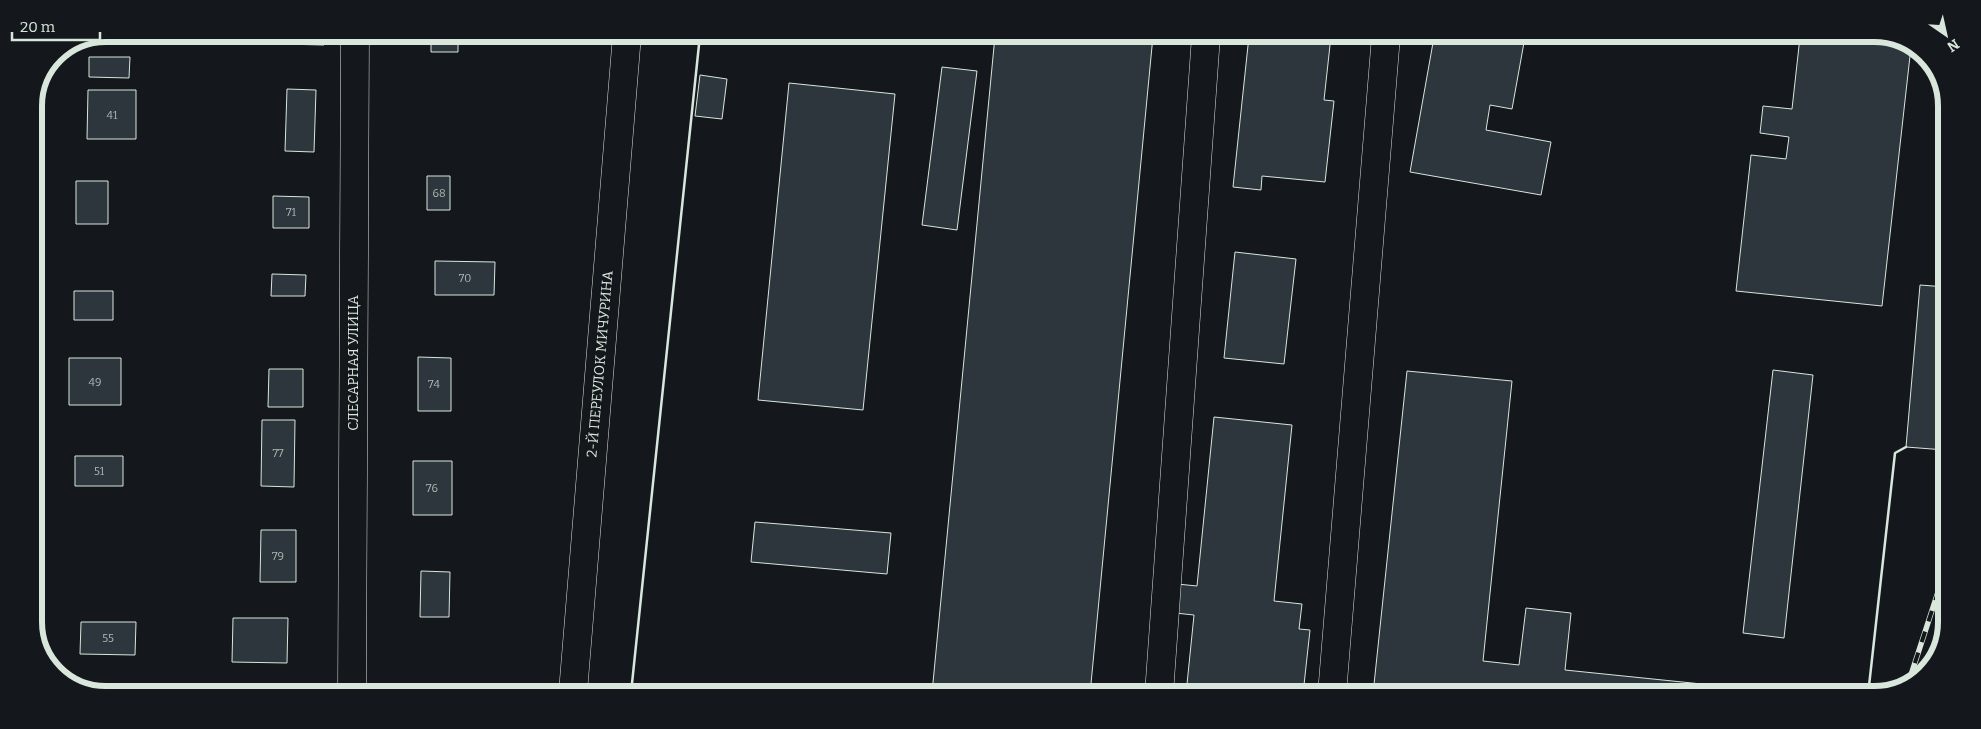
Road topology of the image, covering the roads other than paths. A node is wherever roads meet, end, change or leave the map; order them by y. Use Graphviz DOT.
graph roads {
  1 [pos="355,42"];
  2 [pos="626,42"];
  3 [pos="1206,42"];
  4 [pos="1386,42"];
  5 [pos="352,686"];
  6 [pos="573,686"];
  7 [pos="1160,686"];
  8 [pos="1333,686"];
  1 -- 5 [label="street, СЛЕСАРНАЯ УЛИЦА"];
  2 -- 6 [label="street, 2-Й ПЕРЕУЛОК МИЧУРИНА"];
  3 -- 7 [label="street"];
  4 -- 8 [label="street"];
}
